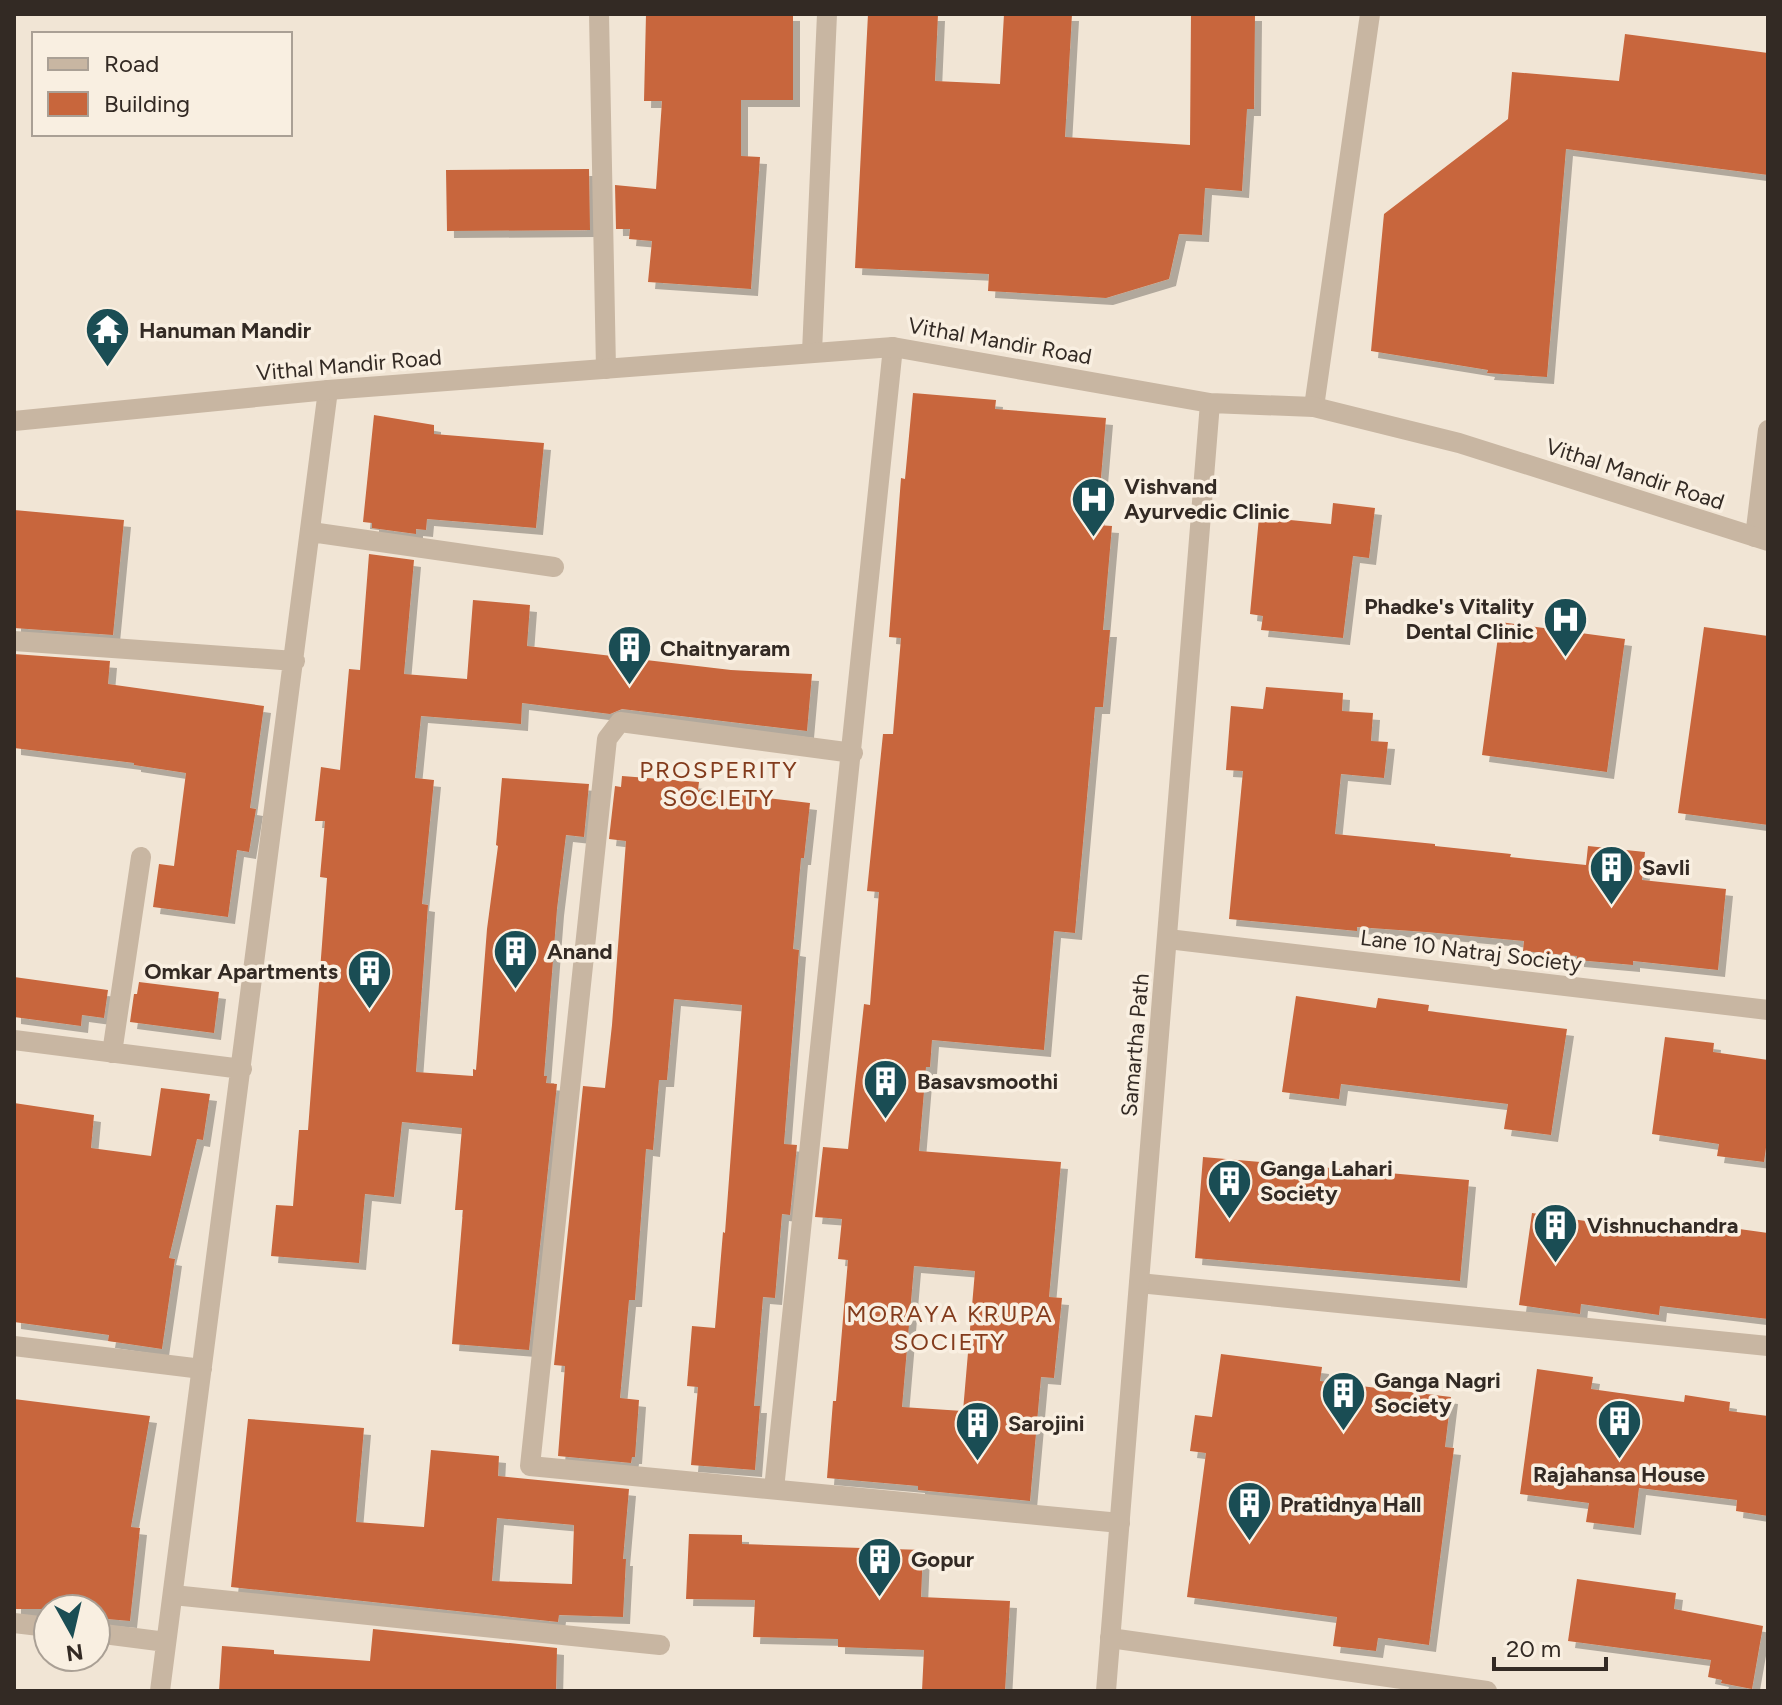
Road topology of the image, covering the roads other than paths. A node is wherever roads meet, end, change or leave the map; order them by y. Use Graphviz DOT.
graph roads {
  1 [pos="599,14"];
  2 [pos="827,14"];
  3 [pos="1370,14"];
  4 [pos="893,347"];
  5 [pos="812,352"];
  6 [pos="606,369"];
  7 [pos="328,390"];
  8 [pos="1210,403"];
  9 [pos="1314,407"];
  10 [pos="14,421"];
  11 [pos="1768,430"];
  12 [pos="311,532"];
  13 [pos="1761,539"];
  14 [pos="554,567"];
  15 [pos="14,641"];
  16 [pos="295,661"];
  17 [pos="853,753"];
  18 [pos="141,857"];
  19 [pos="1168,939"];
  20 [pos="1768,1010"];
  21 [pos="14,1040"];
  22 [pos="112,1053"];
  23 [pos="242,1069"];
  24 [pos="1139,1283"];
  25 [pos="14,1346"];
  26 [pos="1768,1346"];
  27 [pos="202,1369"];
  28 [pos="774,1489"];
  29 [pos="1120,1523"];
  30 [pos="173,1595"];
  31 [pos="112,1635"];
  32 [pos="1110,1638"];
  33 [pos="166,1642"];
  34 [pos="660,1645"];
  35 [pos="1452,1688"];
  36 [pos="160,1691"];
  37 [pos="1106,1691"];
  38 [pos="1487,1691"];
  1 -- 6 [label="street"];
  2 -- 5 [label="street"];
  3 -- 9 [label="street"];
  4 -- 5 [label="street, Vithal Mandir Road"];
  4 -- 8 [label="street, Vithal Mandir Road"];
  4 -- 17 [label="street"];
  5 -- 6 [label="street, Vithal Mandir Road"];
  6 -- 7 [label="street, Vithal Mandir Road"];
  7 -- 10 [label="street, Vithal Mandir Road"];
  7 -- 12 [label="street"];
  8 -- 9 [label="street, Vithal Mandir Road"];
  8 -- 19 [label="street, Samartha Path"];
  9 -- 13 [label="street, Vithal Mandir Road"];
  11 -- 13 [label="street"];
  12 -- 14 [label="street"];
  12 -- 16 [label="street"];
  15 -- 16 [label="street"];
  16 -- 23 [label="street"];
  17 -- 28 [label="street"];
  17 -- 28 [label="street"];
  18 -- 22 [label="street"];
  19 -- 20 [label="street, Lane 10 Natraj Society"];
  19 -- 24 [label="street, Samartha Path"];
  21 -- 22 [label="street"];
  22 -- 23 [label="street"];
  23 -- 27 [label="street"];
  24 -- 26 [label="street"];
  24 -- 29 [label="street, Samartha Path"];
  25 -- 27 [label="street"];
  27 -- 30 [label="street"];
  28 -- 29 [label="street"];
  29 -- 32 [label="street, Samartha Path"];
  30 -- 33 [label="street"];
  30 -- 34 [label="street"];
  31 -- 33 [label="street"];
  32 -- 35 [label="street"];
  32 -- 37 [label="street, Samartha Path"];
  33 -- 36 [label="street"];
  35 -- 38 [label="street"];
}
